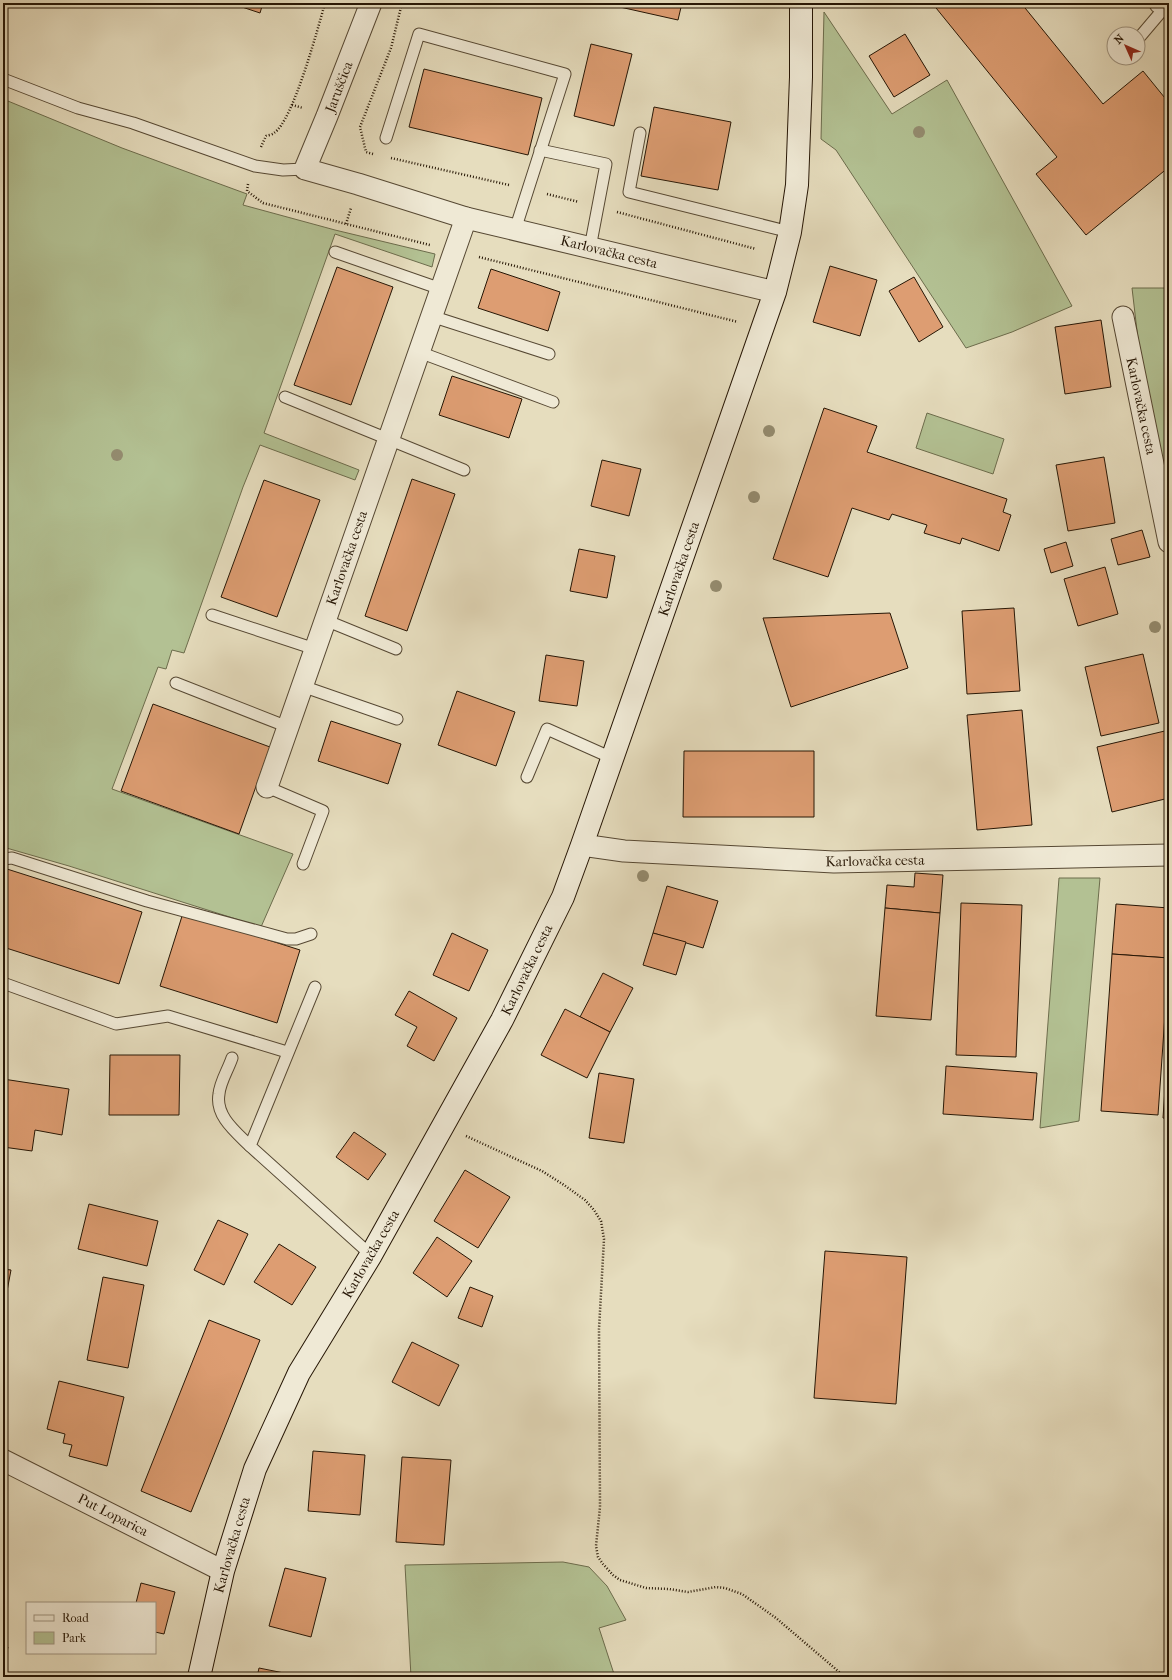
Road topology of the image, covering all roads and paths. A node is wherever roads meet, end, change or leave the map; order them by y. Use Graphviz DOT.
graph roads {
  1 [pos="325,3"];
  2 [pos="370,3"];
  3 [pos="402,3"];
  4 [pos="801,3"];
  5 [pos="1165,6"];
  6 [pos="1146,29"];
  7 [pos="3,80"];
  8 [pos="292,105"];
  9 [pos="298,107"];
  10 [pos="356,125"];
  11 [pos="360,127"];
  12 [pos="640,133"];
  13 [pos="386,138"];
  14 [pos="263,142"];
  15 [pos="540,150"];
  16 [pos="379,156"];
  17 [pos="386,157"];
  18 [pos="413,163"];
  19 [pos="305,169"];
  20 [pos="248,185"];
  21 [pos="353,201"];
  22 [pos="466,218"];
  23 [pos="346,224"];
  24 [pos="515,230"];
  25 [pos="790,232"];
  26 [pos="437,247"];
  27 [pos="590,248"];
  28 [pos="335,252"];
  29 [pos="476,257"];
  30 [pos="441,289"];
  31 [pos="775,292"];
  32 [pos="431,316"];
  33 [pos="1123,317"];
  34 [pos="739,322"];
  35 [pos="419,352"];
  36 [pos="549,354"];
  37 [pos="285,397"];
  38 [pos="553,402"];
  39 [pos="388,439"];
  40 [pos="464,470"];
  41 [pos="1169,542"];
  42 [pos="212,615"];
  43 [pos="325,620"];
  44 [pos="396,649"];
  45 [pos="315,650"];
  46 [pos="176,683"];
  47 [pos="302,686"];
  48 [pos="397,719"];
  49 [pos="288,728"];
  50 [pos="612,758"];
  51 [pos="527,777"];
  52 [pos="267,787"];
  53 [pos="582,845"];
  54 [pos="1169,855"];
  55 [pos="3,859"];
  56 [pos="303,864"];
  57 [pos="311,934"];
  58 [pos="3,983"];
  59 [pos="315,987"];
  60 [pos="288,1052"];
  61 [pos="232,1058"];
  62 [pos="462,1134"];
  63 [pos="250,1146"];
  64 [pos="371,1256"];
  65 [pos="3,1460"];
  66 [pos="223,1571"];
  67 [pos="200,1677"];
  68 [pos="845,1677"];
  1 -- 8 [label="path"];
  2 -- 19 [label="street, Jaruščica"];
  3 -- 11 [label="path"];
  4 -- 25 [label="street, Karlovačka cesta"];
  5 -- 6 [label="lane"];
  7 -- 19 [label="lane"];
  8 -- 9 [label="path"];
  8 -- 14 [label="path"];
  10 -- 11 [label="path"];
  11 -- 16 [label="path"];
  12 -- 25 [label="lane"];
  13 -- 15 [label="lane"];
  15 -- 24 [label="lane"];
  15 -- 27 [label="lane"];
  17 -- 18 [label="path"];
  19 -- 22 [label="street, Karlovačka cesta"];
  20 -- 23 [label="path"];
  21 -- 23 [label="path"];
  22 -- 24 [label="street, Karlovačka cesta"];
  22 -- 30 [label="street, Karlovačka cesta"];
  23 -- 26 [label="path"];
  24 -- 27 [label="street, Karlovačka cesta"];
  25 -- 31 [label="street, Karlovačka cesta"];
  27 -- 31 [label="street, Karlovačka cesta"];
  28 -- 30 [label="lane"];
  29 -- 34 [label="path"];
  30 -- 32 [label="street, Karlovačka cesta"];
  31 -- 50 [label="street, Karlovačka cesta"];
  32 -- 35 [label="street, Karlovačka cesta"];
  32 -- 36 [label="lane"];
  33 -- 41 [label="street, Karlovačka cesta"];
  35 -- 38 [label="lane"];
  35 -- 39 [label="street, Karlovačka cesta"];
  37 -- 39 [label="lane"];
  39 -- 40 [label="lane"];
  39 -- 43 [label="street, Karlovačka cesta"];
  42 -- 45 [label="lane"];
  43 -- 44 [label="lane"];
  43 -- 45 [label="street, Karlovačka cesta"];
  45 -- 47 [label="street, Karlovačka cesta"];
  46 -- 49 [label="lane"];
  47 -- 48 [label="lane"];
  47 -- 49 [label="street, Karlovačka cesta"];
  49 -- 52 [label="street, Karlovačka cesta"];
  50 -- 51 [label="lane"];
  50 -- 53 [label="street, Karlovačka cesta"];
  52 -- 56 [label="lane, Karlovačka cesta"];
  53 -- 54 [label="street, Karlovačka cesta"];
  53 -- 64 [label="street, Karlovačka cesta"];
  55 -- 57 [label="lane"];
  58 -- 60 [label="lane"];
  59 -- 60 [label="lane"];
  60 -- 63 [label="lane"];
  61 -- 63 [label="lane"];
  62 -- 68 [label="path"];
  63 -- 64 [label="lane"];
  64 -- 66 [label="street, Karlovačka cesta"];
  65 -- 66 [label="street, Put Loparica"];
  66 -- 67 [label="street, Karlovačka cesta"];
}
